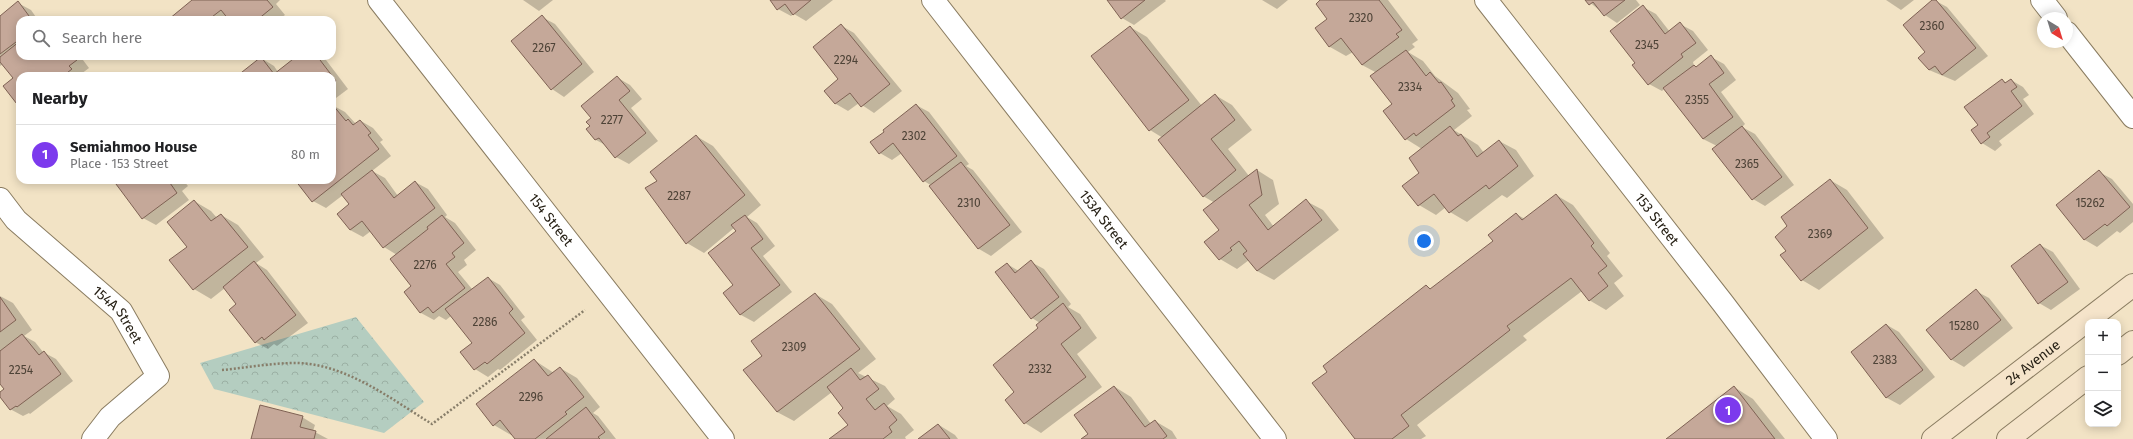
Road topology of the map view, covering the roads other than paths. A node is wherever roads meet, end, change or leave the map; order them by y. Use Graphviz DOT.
graph roads {
  1 [pos="379,0"];
  2 [pos="933,0"];
  3 [pos="1486,0"];
  4 [pos="2042,0"];
  5 [pos="2051,12"];
  6 [pos="2073,41"];
  7 [pos="2133,118"];
  8 [pos="0,200"];
  9 [pos="2133,285"];
  10 [pos="2133,342"];
  11 [pos="2121,352"];
  12 [pos="2085,379"];
  13 [pos="93,439"];
  14 [pos="723,439"];
  15 [pos="1275,439"];
  16 [pos="1826,439"];
  17 [pos="1933,439"];
  18 [pos="2008,439"];
  1 -- 14 [label="street, 154 Street"];
  2 -- 15 [label="street, 153A Street"];
  3 -- 16 [label="street, 153 Street"];
  4 -- 5 [label="street"];
  6 -- 7 [label="street"];
  8 -- 13 [label="street, 154A Street"];
  9 -- 17 [label="main road, 24 Avenue"];
  10 -- 11 [label="main road"];
  12 -- 18 [label="main road"];
}
